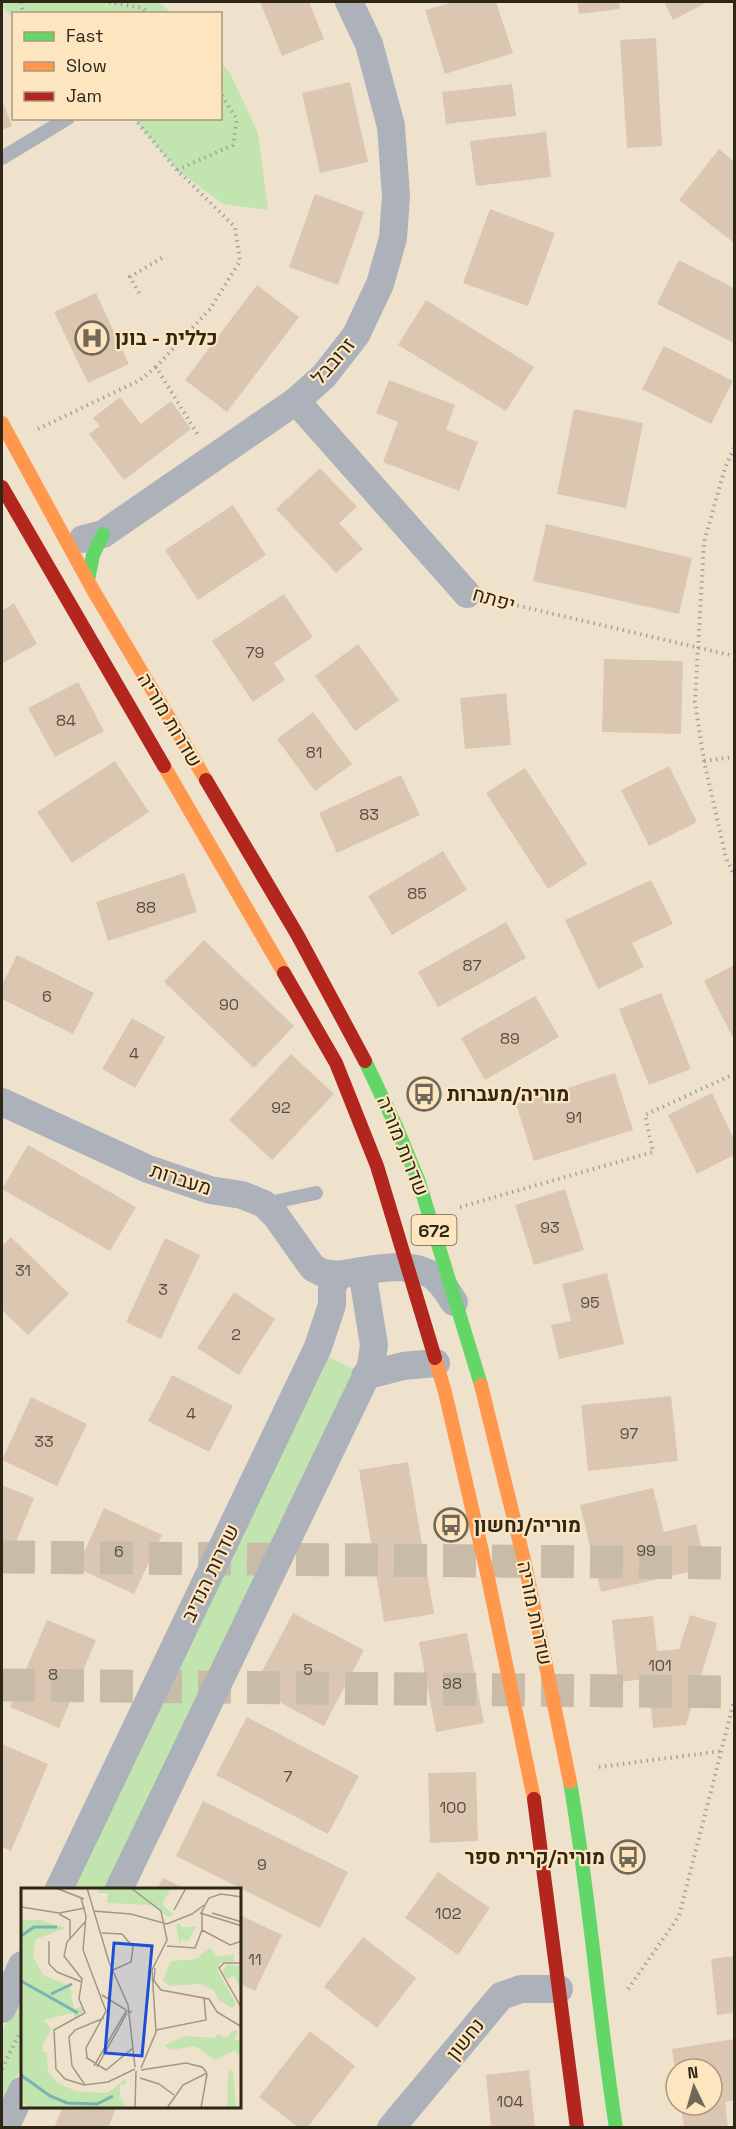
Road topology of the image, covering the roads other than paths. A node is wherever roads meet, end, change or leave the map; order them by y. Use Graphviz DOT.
graph roads {
  1 [pos="349,2"];
  2 [pos="65,120"];
  3 [pos="2,158"];
  4 [pos="296,401"];
  5 [pos="2,423"];
  6 [pos="2,487"];
  7 [pos="18,515"];
  8 [pos="103,534"];
  9 [pos="66,542"];
  10 [pos="88,580"];
  11 [pos="467,594"];
  12 [pos="2,1102"];
  13 [pos="316,1193"];
  14 [pos="264,1204"];
  15 [pos="407,1268"];
  16 [pos="350,1273"];
  17 [pos="455,1304"];
  18 [pos="436,1363"];
  19 [pos="365,1376"];
  20 [pos="59,1888"];
  21 [pos="119,1888"];
  22 [pos="21,1967"];
  23 [pos="558,1989"];
  24 [pos="2,2009"];
  25 [pos="21,2093"];
  26 [pos="5,2127"];
  27 [pos="391,2127"];
  28 [pos="577,2127"];
  29 [pos="616,2127"];
  1 -- 4 [label="street, זרובבל"];
  2 -- 3 [label="lane"];
  4 -- 8 [label="street, זרובבל"];
  4 -- 11 [label="street, יפתח"];
  5 -- 9 [label="main road, שדרות מוריה / 672"];
  6 -- 7 [label="main road, שדרות מוריה / 672"];
  7 -- 9 [label="street, זרובבל"];
  7 -- 15 [label="main road, שדרות מוריה / 672"];
  8 -- 9 [label="street, זרובבל"];
  8 -- 10 [label="main road"];
  9 -- 10 [label="main road, שדרות מוריה / 672"];
  10 -- 17 [label="main road, שדרות מוריה / 672"];
  12 -- 14 [label="street, מעברות"];
  13 -- 14 [label="lane"];
  14 -- 16 [label="street, מעברות"];
  15 -- 16 [label="street"];
  15 -- 17 [label="street"];
  15 -- 18 [label="main road, שדרות מוריה / 672"];
  16 -- 19 [label="street"];
  16 -- 20 [label="street, שדרות הנדיב"];
  17 -- 29 [label="main road, שדרות מוריה / 672"];
  18 -- 19 [label="street"];
  18 -- 23 [label="main road, שדרות מוריה / 672"];
  19 -- 21 [label="street"];
  22 -- 24 [label="street"];
  23 -- 27 [label="street, נחשון"];
  23 -- 28 [label="main road, שדרות מוריה / 672"];
  25 -- 26 [label="street"];
}
